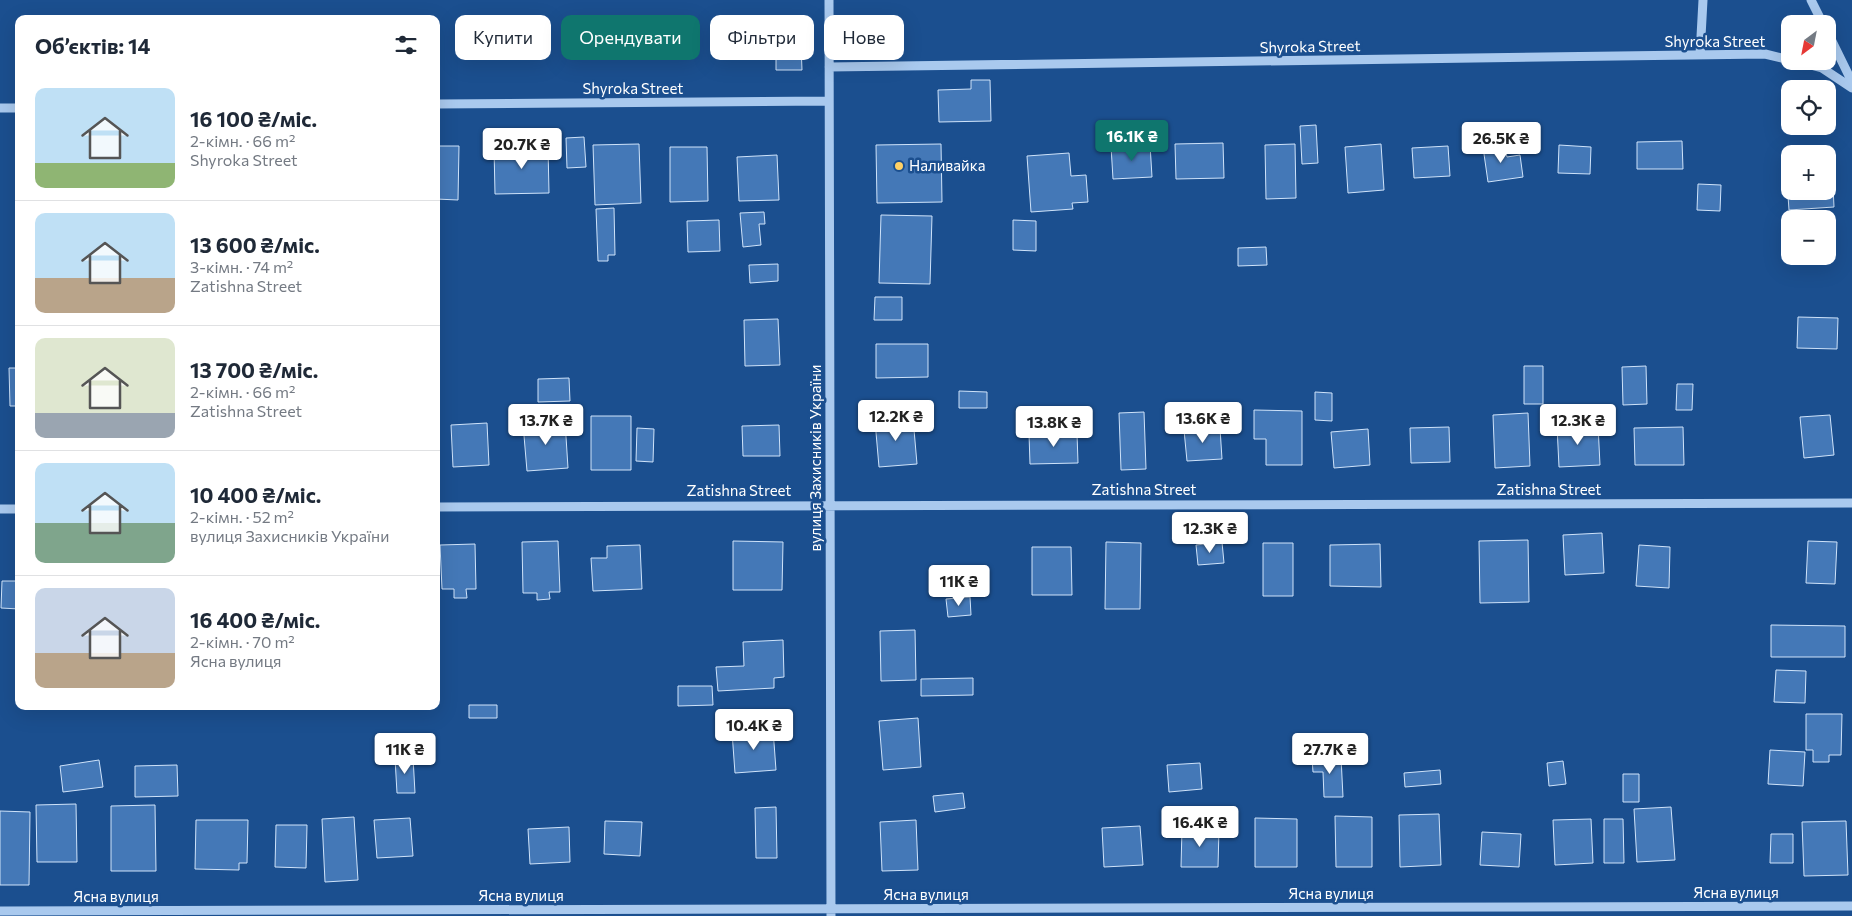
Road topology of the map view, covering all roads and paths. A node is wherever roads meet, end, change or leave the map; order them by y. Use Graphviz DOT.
graph roads {
  1 [pos="829,0"];
  2 [pos="1703,0"];
  3 [pos="1810,0"];
  4 [pos="1818,15"];
  5 [pos="1836,50"];
  6 [pos="1700,55"];
  7 [pos="1781,58"];
  8 [pos="829,67"];
  9 [pos="1825,70"];
  10 [pos="1852,82"];
  11 [pos="1852,88"];
  12 [pos="829,101"];
  13 [pos="440,104"];
  14 [pos="0,108"];
  15 [pos="15,108"];
  16 [pos="1852,503"];
  17 [pos="830,505"];
  18 [pos="440,507"];
  19 [pos="0,509"];
  20 [pos="15,509"];
  21 [pos="1852,906"];
  22 [pos="0,911"];
  23 [pos="831,912"];
  1 -- 8 [label="street, вулиця Захисників України"];
  2 -- 6 [label="street"];
  3 -- 4 [label="street"];
  5 -- 10 [label="street"];
  6 -- 7 [label="street, Shyroka Street"];
  6 -- 8 [label="street, Shyroka Street"];
  8 -- 12 [label="street, вулиця Захисників України"];
  9 -- 11 [label="street"];
  12 -- 13 [label="street, Shyroka Street"];
  12 -- 17 [label="street, вулиця Захисників України"];
  14 -- 15 [label="street"];
  16 -- 17 [label="street, Zatishna Street"];
  17 -- 18 [label="street, Zatishna Street"];
  17 -- 23 [label="street, вулиця Захисників України"];
  19 -- 20 [label="street"];
  21 -- 23 [label="street, Ясна вулиця"];
  22 -- 23 [label="street, Ясна вулиця"];
}
